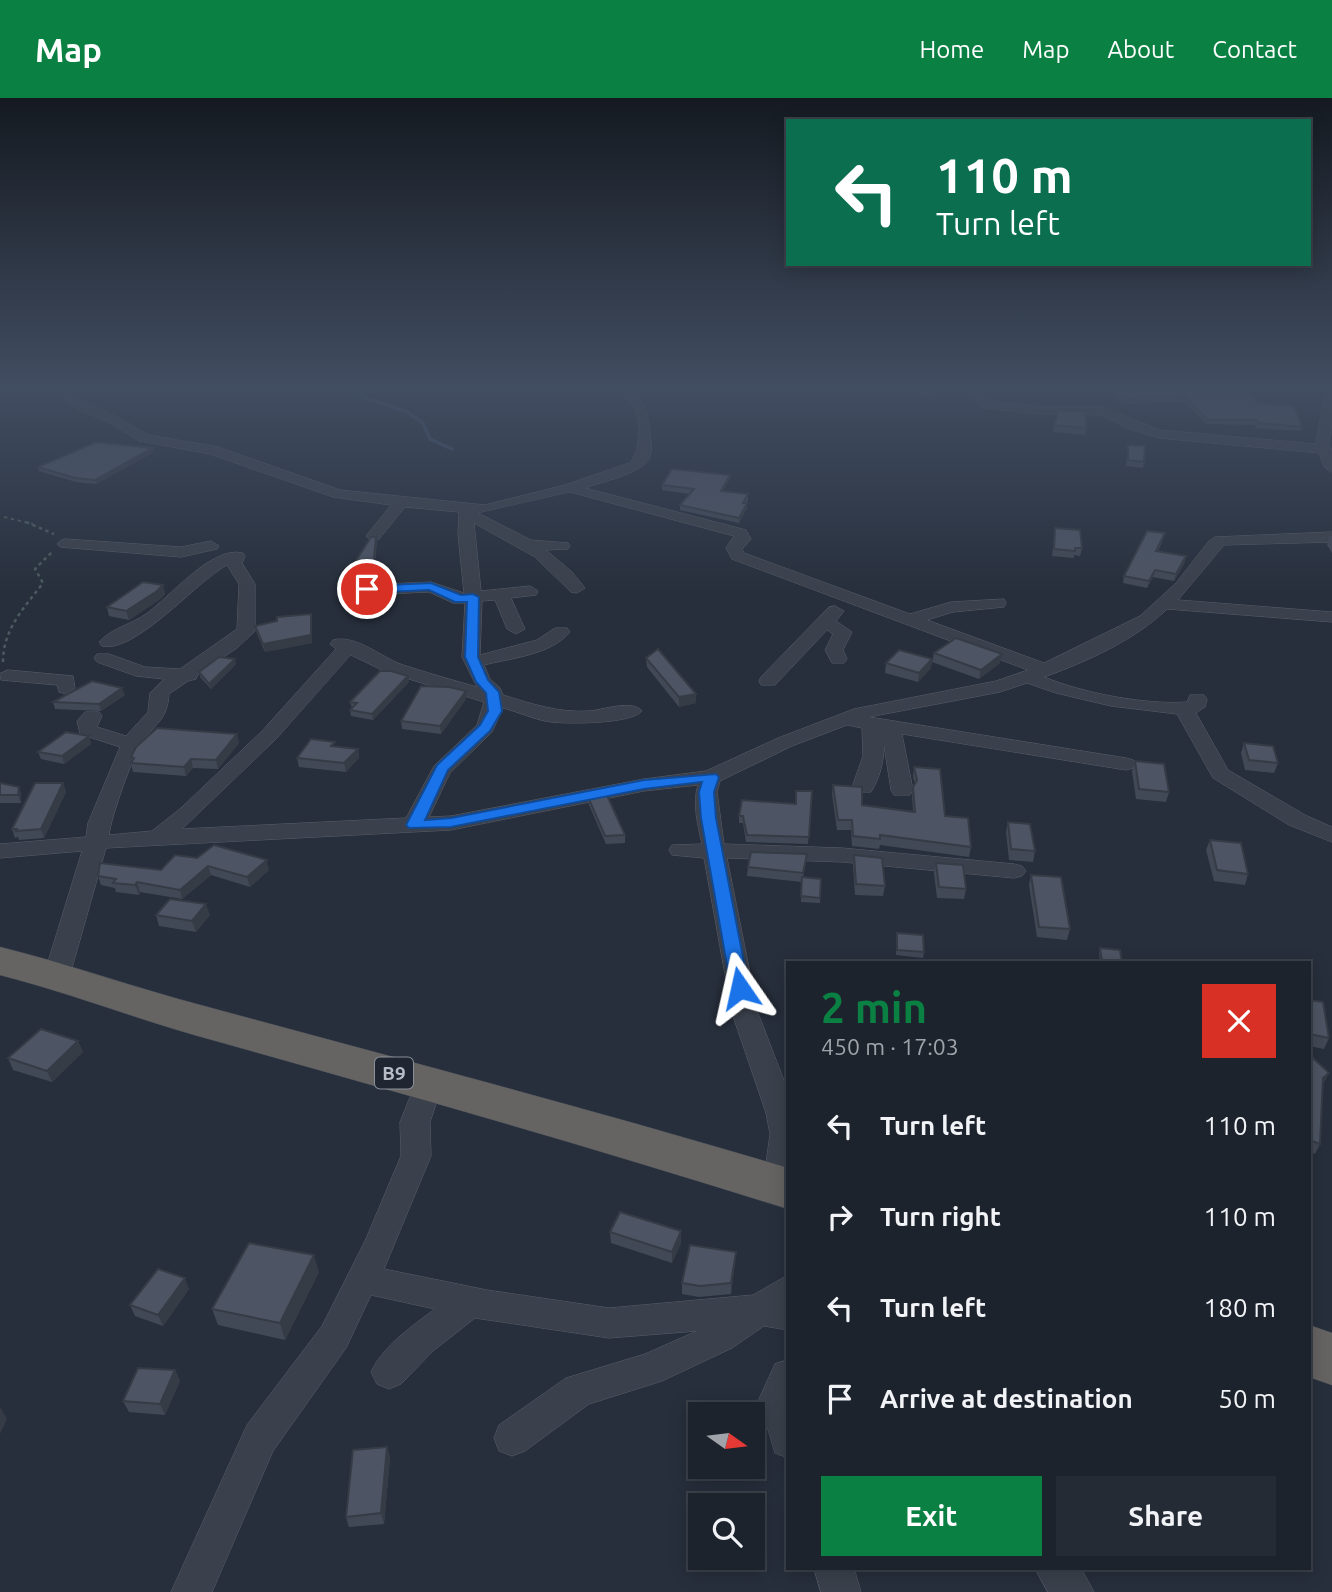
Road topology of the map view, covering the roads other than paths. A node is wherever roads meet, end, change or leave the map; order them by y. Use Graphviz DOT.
graph roads {
  1 [pos="228,455"];
  2 [pos="643,455"];
  3 [pos="570,488"];
  4 [pos="401,502"];
  5 [pos="467,511"];
  6 [pos="374,536"];
  7 [pos="1332,537"];
  8 [pos="65,544"];
  9 [pos="526,545"];
  10 [pos="211,546"];
  11 [pos="562,546"];
  12 [pos="577,588"];
  13 [pos="363,590"];
  14 [pos="530,591"];
  15 [pos="501,594"];
  16 [pos="473,597"];
  17 [pos="846,597"];
  18 [pos="998,603"];
  19 [pos="1163,604"];
  20 [pos="1332,617"];
  21 [pos="909,620"];
  22 [pos="825,622"];
  23 [pos="516,629"];
  24 [pos="561,632"];
  25 [pos="343,646"];
  26 [pos="838,659"];
  27 [pos="473,662"];
  28 [pos="1037,674"];
  29 [pos="190,675"];
  30 [pos="8,676"];
  31 [pos="768,681"];
  32 [pos="66,688"];
  33 [pos="494,700"];
  34 [pos="632,711"];
  35 [pos="92,716"];
  36 [pos="842,719"];
  37 [pos="881,725"];
  38 [pos="131,744"];
  39 [pos="1126,764"];
  40 [pos="711,777"];
  41 [pos="863,787"];
  42 [pos="902,790"];
  43 [pos="414,825"];
  44 [pos="1332,835"];
  45 [pos="158,837"];
  46 [pos="96,843"];
  47 [pos="680,850"];
  48 [pos="0,851"];
  49 [pos="715,851"];
  50 [pos="1014,871"];
  51 [pos="1,961"];
  52 [pos="57,975"];
  53 [pos="429,1083"];
  54 [pos="783,1187"];
  55 [pos="362,1279"];
  56 [pos="786,1293"];
  57 [pos="471,1301"];
  58 [pos="773,1312"];
  59 [pos="1332,1340"];
  60 [pos="1311,1352"];
  61 [pos="1332,1359"];
  62 [pos="389,1372"];
  63 [pos="786,1381"];
  64 [pos="786,1432"];
  65 [pos="512,1438"];
  66 [pos="835,1570"];
  67 [pos="1057,1570"];
  68 [pos="191,1592"];
  69 [pos="841,1592"];
  70 [pos="1074,1592"];
  1 -- 4 [label="street"];
  2 -- 3 [label="street"];
  3 -- 5 [label="street"];
  3 -- 17 [label="street"];
  4 -- 5 [label="street"];
  4 -- 6 [label="street"];
  5 -- 9 [label="street"];
  5 -- 16 [label="street"];
  7 -- 19 [label="street"];
  8 -- 10 [label="street"];
  9 -- 11 [label="street"];
  9 -- 12 [label="street"];
  13 -- 16 [label="street"];
  14 -- 15 [label="street"];
  15 -- 16 [label="street"];
  15 -- 23 [label="street"];
  16 -- 27 [label="street"];
  17 -- 21 [label="street"];
  17 -- 22 [label="street"];
  18 -- 21 [label="street"];
  19 -- 20 [label="street"];
  19 -- 28 [label="street"];
  21 -- 28 [label="street"];
  22 -- 26 [label="street"];
  22 -- 31 [label="street"];
  24 -- 27 [label="street"];
  25 -- 33 [label="street"];
  25 -- 45 [label="street"];
  27 -- 33 [label="street"];
  28 -- 36 [label="street"];
  28 -- 44 [label="street"];
  29 -- 29 [label="street"];
  29 -- 38 [label="street"];
  30 -- 32 [label="street"];
  33 -- 34 [label="street"];
  33 -- 43 [label="street"];
  35 -- 38 [label="street"];
  36 -- 37 [label="street"];
  36 -- 40 [label="street"];
  37 -- 39 [label="street"];
  37 -- 41 [label="street"];
  37 -- 42 [label="street"];
  38 -- 46 [label="street"];
  40 -- 43 [label="street"];
  40 -- 49 [label="street"];
  43 -- 45 [label="street"];
  45 -- 46 [label="street"];
  46 -- 48 [label="street"];
  46 -- 52 [label="street"];
  47 -- 49 [label="street"];
  49 -- 50 [label="street"];
  49 -- 54 [label="street"];
  51 -- 52 [label="highway, B9"];
  52 -- 53 [label="highway, B9"];
  53 -- 54 [label="highway, B9"];
  53 -- 55 [label="street"];
  55 -- 57 [label="street"];
  55 -- 68 [label="street"];
  56 -- 58 [label="street"];
  57 -- 58 [label="street"];
  57 -- 62 [label="street"];
  58 -- 65 [label="street"];
  59 -- 61 [label="street"];
  60 -- 61 [label="highway"];
  63 -- 64 [label="street"];
  66 -- 69 [label="street"];
  67 -- 70 [label="street"];
}
